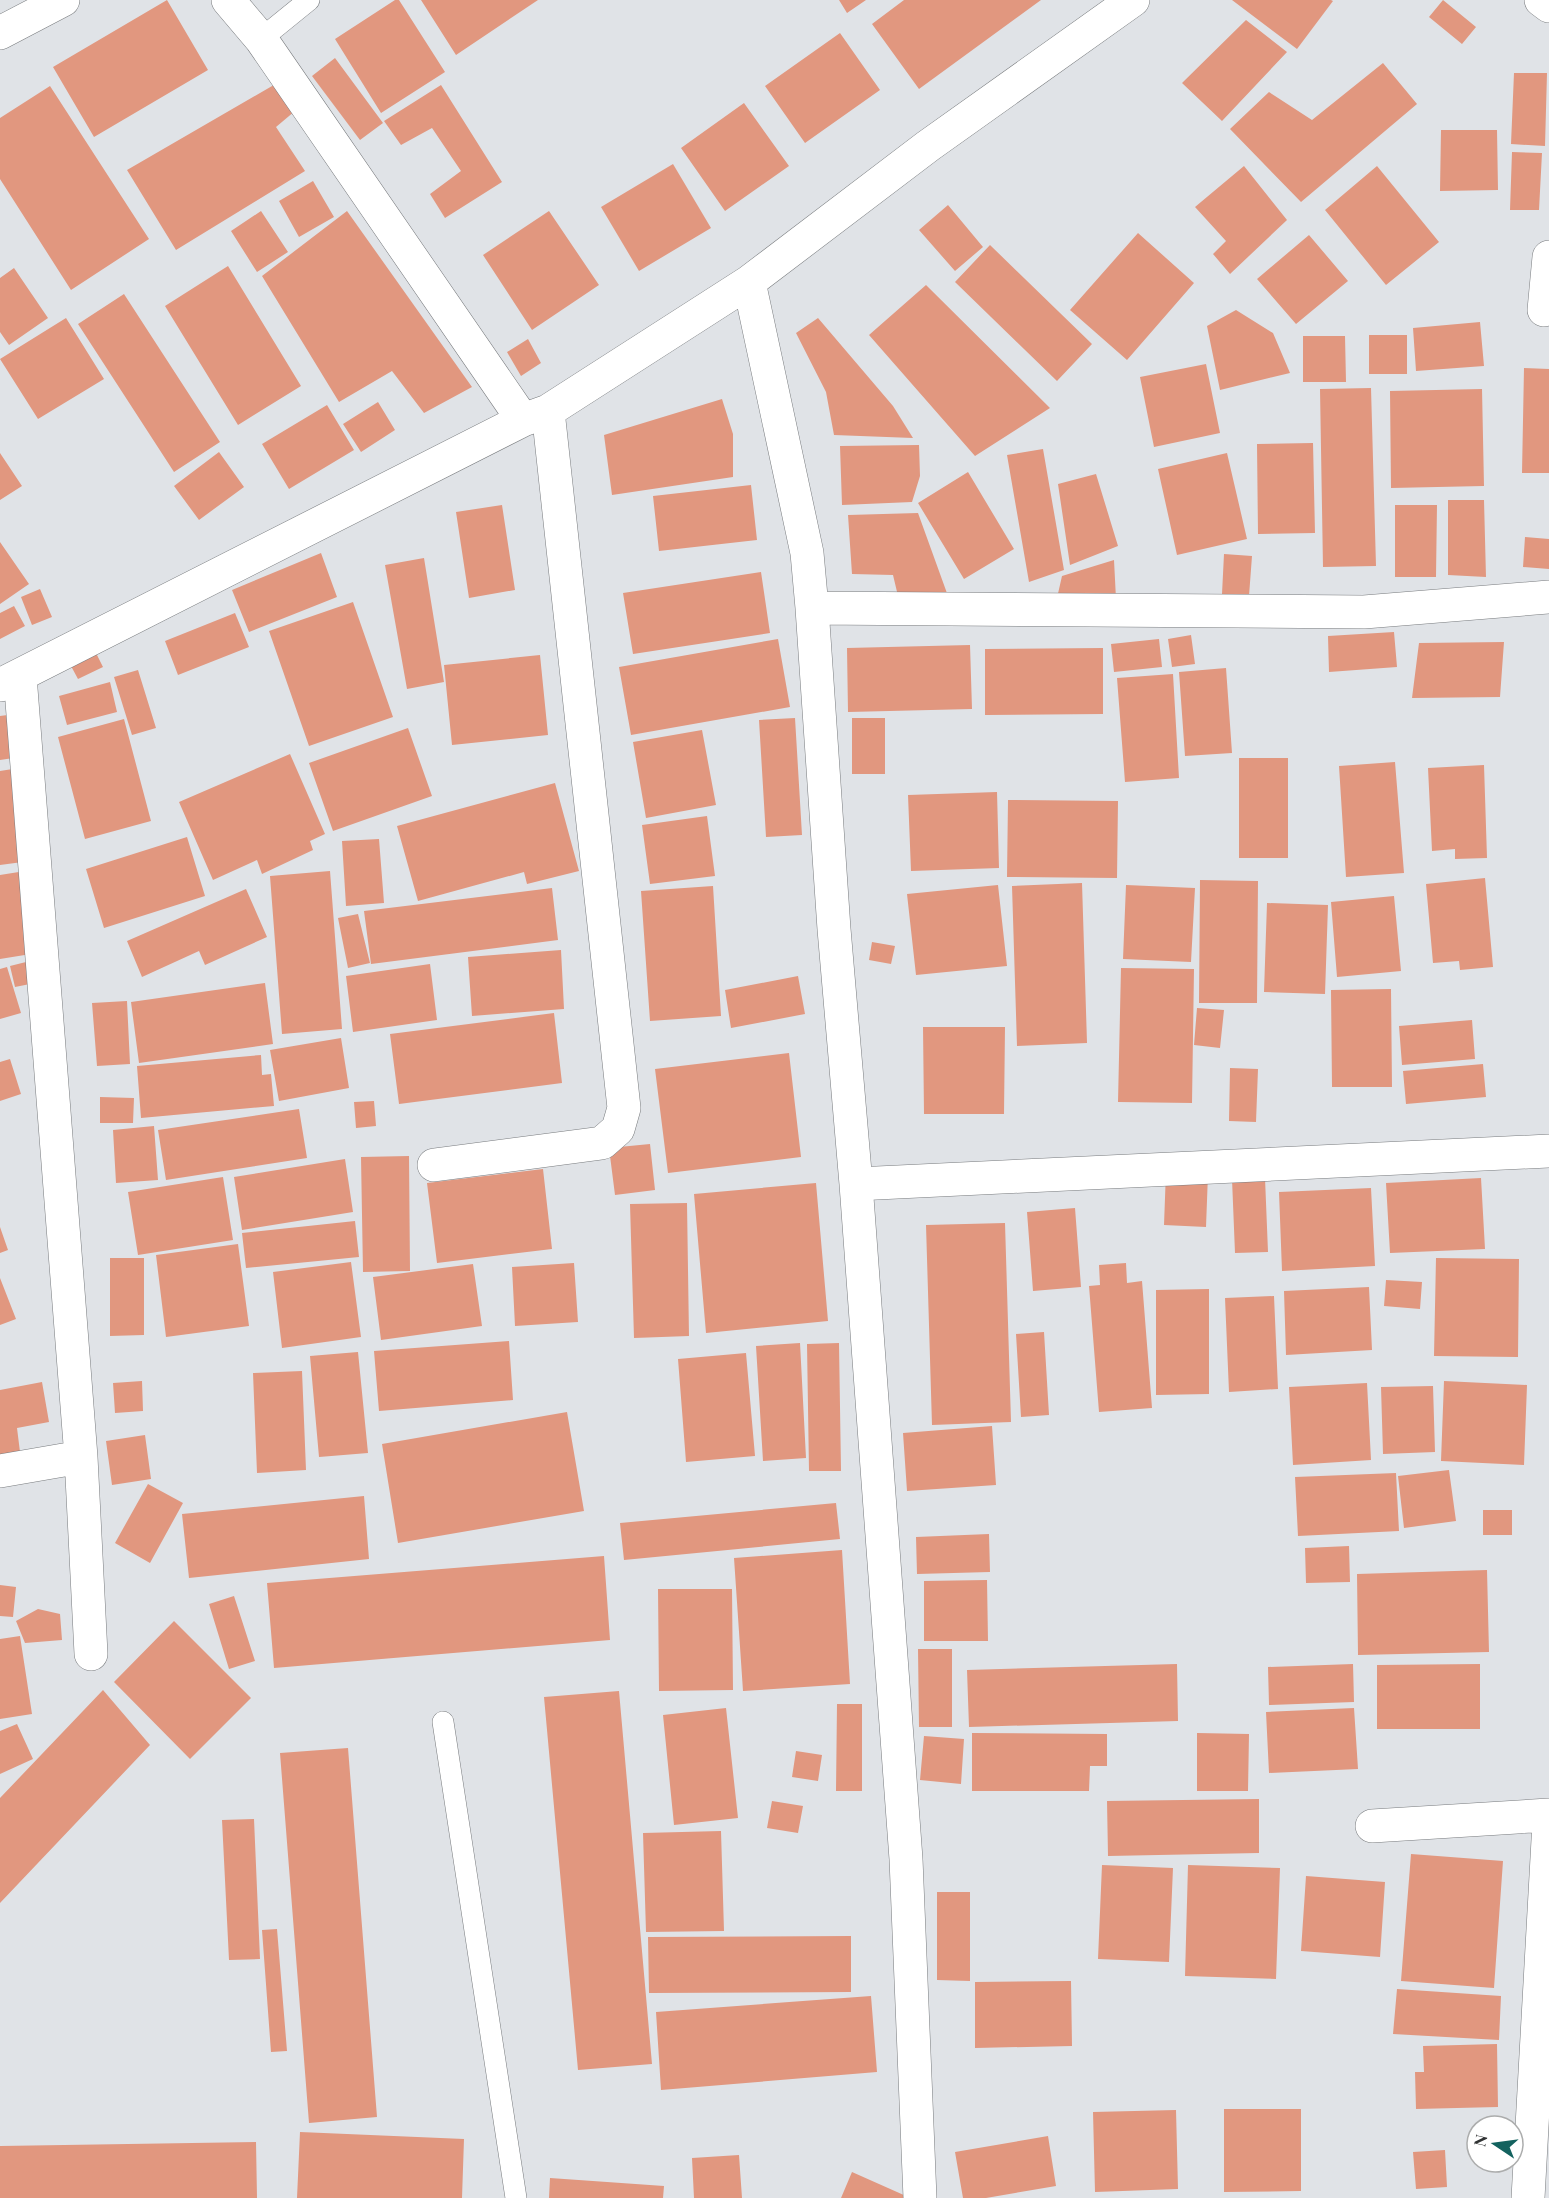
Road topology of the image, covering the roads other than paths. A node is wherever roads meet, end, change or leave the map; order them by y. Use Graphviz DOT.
graph roads {
  1 [pos="63,0"];
  2 [pos="228,0"];
  3 [pos="309,0"];
  4 [pos="1133,0"];
  5 [pos="1541,0"];
  6 [pos="1549,6"];
  7 [pos="0,33"];
  8 [pos="261,39"];
  9 [pos="1549,257"];
  10 [pos="749,282"];
  11 [pos="1544,310"];
  12 [pos="535,416"];
  13 [pos="1549,597"];
  14 [pos="812,608"];
  15 [pos="10,680"];
  16 [pos="1549,1151"];
  17 [pos="434,1165"];
  18 [pos="856,1184"];
  19 [pos="81,1457"];
  20 [pos="0,1471"];
  21 [pos="91,1654"];
  22 [pos="443,1722"];
  23 [pos="1549,1815"];
  24 [pos="1549,1822"];
  25 [pos="1372,1826"];
  26 [pos="516,2198"];
  27 [pos="920,2198"];
  28 [pos="1528,2198"];
  1 -- 7 [label="street"];
  2 -- 8 [label="street"];
  3 -- 8 [label="lane"];
  4 -- 10 [label="street"];
  5 -- 6 [label="street"];
  8 -- 12 [label="street"];
  9 -- 11 [label="street"];
  10 -- 12 [label="street"];
  10 -- 14 [label="street"];
  12 -- 15 [label="street"];
  12 -- 17 [label="street"];
  13 -- 14 [label="street"];
  14 -- 18 [label="street"];
  15 -- 19 [label="street"];
  16 -- 18 [label="street"];
  18 -- 27 [label="street"];
  19 -- 20 [label="street"];
  19 -- 21 [label="street"];
  22 -- 26 [label="lane"];
  23 -- 25 [label="street"];
  24 -- 28 [label="street"];
}
